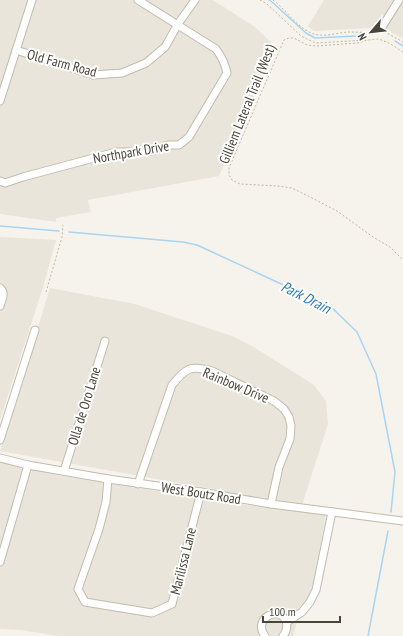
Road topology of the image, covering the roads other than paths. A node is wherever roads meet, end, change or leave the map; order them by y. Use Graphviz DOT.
graph roads {
  1 [pos="32,0"];
  2 [pos="138,0"];
  3 [pos="195,0"];
  4 [pos="399,0"];
  5 [pos="178,24"];
  6 [pos="382,27"];
  7 [pos="16,50"];
  8 [pos="0,102"];
  9 [pos="0,181"];
  10 [pos="0,288"];
  11 [pos="0,306"];
  12 [pos="35,330"];
  13 [pos="105,341"];
  14 [pos="0,440"];
  15 [pos="0,458"];
  16 [pos="28,465"];
  17 [pos="64,471"];
  18 [pos="108,479"];
  19 [pos="138,484"];
  20 [pos="201,492"];
  21 [pos="271,504"];
  22 [pos="332,512"];
  23 [pos="403,521"];
  24 [pos="0,562"];
  25 [pos="286,622"];
  26 [pos="265,636"];
  27 [pos="283,636"];
  1 -- 7 [label="street"];
  2 -- 5 [label="street, Northpark Drive"];
  3 -- 5 [label="street, Old Farm Road"];
  4 -- 6 [label="street"];
  5 -- 7 [label="street, Old Farm Road"];
  5 -- 9 [label="street, Northpark Drive"];
  7 -- 8 [label="street"];
  10 -- 11 [label="street"];
  12 -- 14 [label="street"];
  13 -- 17 [label="street, Olla de Oro Lane"];
  15 -- 16 [label="street, West Boutz Road"];
  16 -- 17 [label="street, West Boutz Road"];
  16 -- 24 [label="street"];
  17 -- 18 [label="street, West Boutz Road"];
  18 -- 19 [label="street, West Boutz Road"];
  18 -- 20 [label="street, Marilissa Lane"];
  19 -- 20 [label="street, West Boutz Road"];
  19 -- 21 [label="street, Rainbow Drive"];
  20 -- 21 [label="street, West Boutz Road"];
  21 -- 22 [label="street, West Boutz Road"];
  22 -- 23 [label="street, West Boutz Road"];
  22 -- 25 [label="street"];
  25 -- 26 [label="street"];
  25 -- 27 [label="street"];
}
